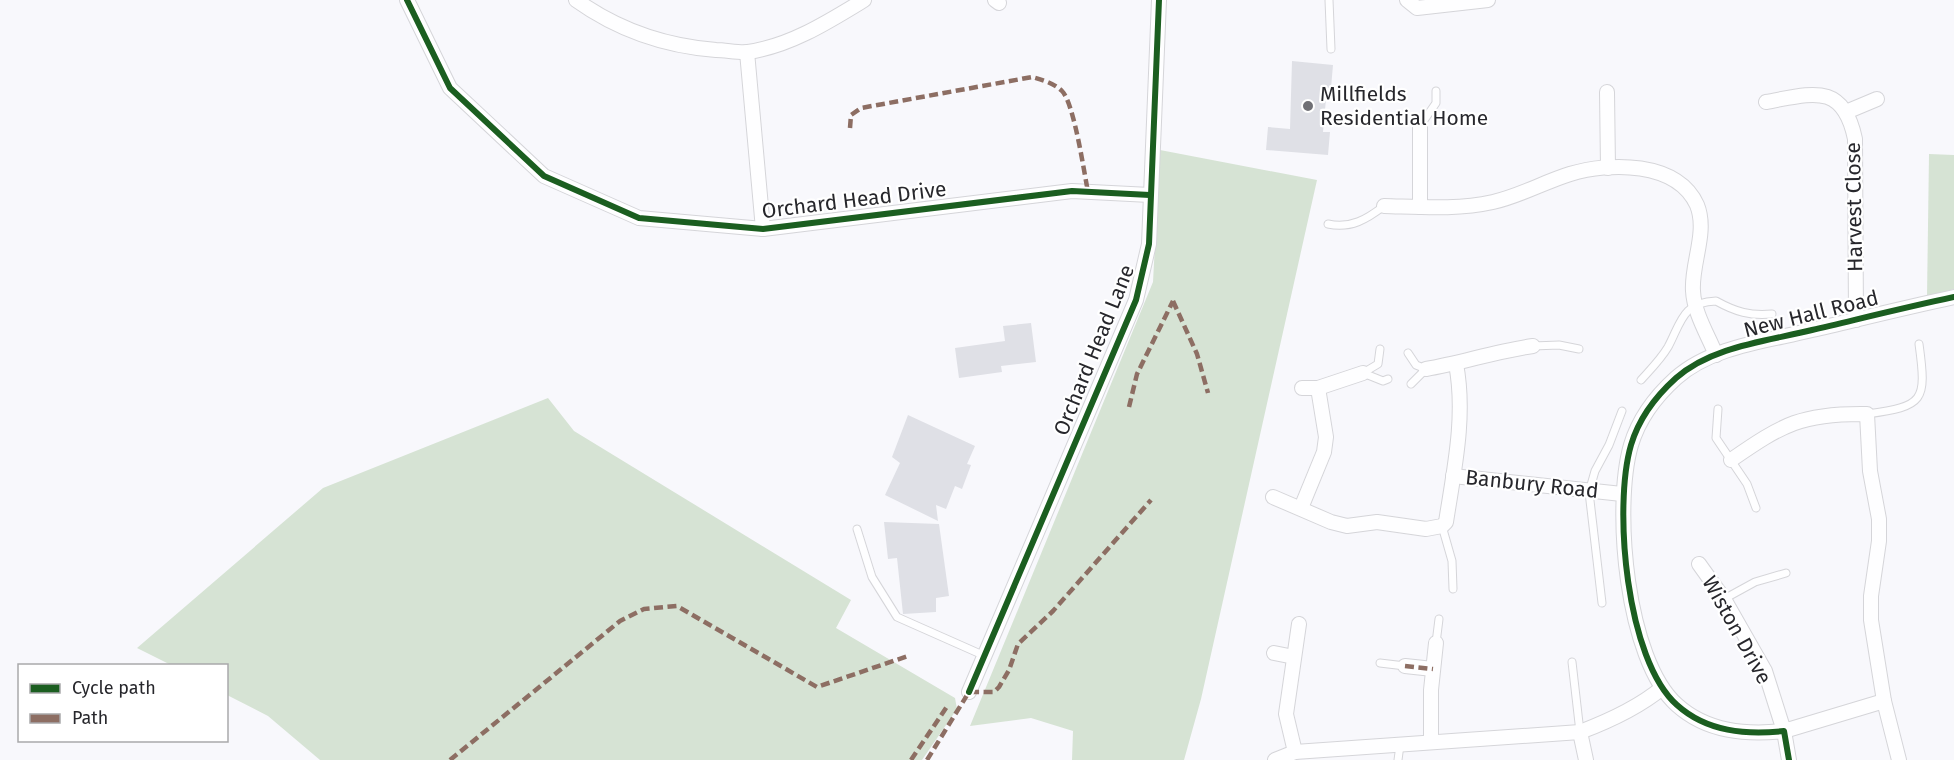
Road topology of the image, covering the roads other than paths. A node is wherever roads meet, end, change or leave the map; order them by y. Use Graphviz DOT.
graph roads {
  1 [pos="406,0"];
  2 [pos="576,0"];
  3 [pos="864,0"];
  4 [pos="1159,0"];
  5 [pos="1329,0"];
  6 [pos="1407,0"];
  7 [pos="1488,0"];
  8 [pos="1331,49"];
  9 [pos="747,52"];
  10 [pos="1436,91"];
  11 [pos="1607,92"];
  12 [pos="1877,99"];
  13 [pos="1766,102"];
  14 [pos="1846,112"];
  15 [pos="1420,126"];
  16 [pos="1608,168"];
  17 [pos="1150,195"];
  18 [pos="1384,206"];
  19 [pos="1420,207"];
  20 [pos="1328,224"];
  21 [pos="763,229"];
  22 [pos="1954,297"];
  23 [pos="1696,307"];
  24 [pos="1772,314"];
  25 [pos="1856,320"];
  26 [pos="1919,344"];
  27 [pos="1533,346"];
  28 [pos="1380,349"];
  29 [pos="1579,349"];
  30 [pos="1408,353"];
  31 [pos="1716,355"];
  32 [pos="1456,364"];
  33 [pos="1426,369"];
  34 [pos="1363,373"];
  35 [pos="1388,379"];
  36 [pos="1641,380"];
  37 [pos="1411,384"];
  38 [pos="1302,388"];
  39 [pos="1318,388"];
  40 [pos="1718,409"];
  41 [pos="1622,411"];
  42 [pos="1867,414"];
  43 [pos="1731,460"];
  44 [pos="1453,476"];
  45 [pos="1589,492"];
  46 [pos="1622,494"];
  47 [pos="1273,497"];
  48 [pos="1301,508"];
  49 [pos="1756,508"];
  50 [pos="1442,526"];
  51 [pos="857,529"];
  52 [pos="1699,564"];
  53 [pos="1786,573"];
  54 [pos="1453,589"];
  55 [pos="1724,599"];
  56 [pos="1602,603"];
  57 [pos="1438,620"];
  58 [pos="1299,624"];
  59 [pos="1436,643"];
  60 [pos="1274,653"];
  61 [pos="986,656"];
  62 [pos="1294,657"];
  63 [pos="1572,662"];
  64 [pos="1380,663"];
  65 [pos="1405,666"];
  66 [pos="1433,669"];
  67 [pos="1662,688"];
  68 [pos="969,692"];
  69 [pos="1884,701"];
  70 [pos="1784,730"];
  71 [pos="1580,732"];
  72 [pos="1431,742"];
  73 [pos="1400,744"];
  74 [pos="1295,752"];
  75 [pos="1275,760"];
  76 [pos="1398,760"];
  77 [pos="1586,760"];
  78 [pos="1789,760"];
  79 [pos="1899,760"];
  1 -- 21 [label="street, Orchard Head Drive"];
  2 -- 9 [label="street"];
  3 -- 9 [label="street"];
  4 -- 17 [label="street, Orchard Head Lane"];
  5 -- 8 [label="lane"];
  6 -- 7 [label="street"];
  9 -- 21 [label="street"];
  10 -- 15 [label="lane"];
  11 -- 16 [label="street"];
  12 -- 14 [label="street"];
  13 -- 14 [label="street, Harvest Close"];
  14 -- 25 [label="street, Harvest Close"];
  15 -- 19 [label="street"];
  16 -- 19 [label="street"];
  16 -- 23 [label="street"];
  17 -- 21 [label="street, Orchard Head Drive"];
  17 -- 61 [label="street, Orchard Head Lane"];
  18 -- 19 [label="street"];
  18 -- 20 [label="lane"];
  22 -- 25 [label="street, New Hall Road"];
  23 -- 24 [label="lane"];
  23 -- 31 [label="street"];
  23 -- 36 [label="lane"];
  25 -- 31 [label="street, New Hall Road"];
  26 -- 42 [label="lane"];
  27 -- 29 [label="lane"];
  27 -- 32 [label="street"];
  28 -- 34 [label="lane"];
  30 -- 33 [label="lane"];
  31 -- 46 [label="street, New Hall Road"];
  32 -- 33 [label="street"];
  32 -- 44 [label="street"];
  33 -- 37 [label="lane"];
  34 -- 35 [label="lane"];
  34 -- 39 [label="street"];
  38 -- 39 [label="street"];
  39 -- 48 [label="street"];
  40 -- 43 [label="lane"];
  41 -- 45 [label="lane"];
  42 -- 43 [label="street"];
  42 -- 69 [label="street"];
  43 -- 49 [label="lane"];
  44 -- 45 [label="street, Banbury Road"];
  44 -- 50 [label="street, Banbury Road"];
  45 -- 46 [label="street, Banbury Road"];
  45 -- 56 [label="lane"];
  46 -- 67 [label="street, New Hall Road"];
  47 -- 48 [label="street"];
  48 -- 50 [label="street"];
  50 -- 54 [label="lane"];
  51 -- 61 [label="lane"];
  52 -- 55 [label="street, Wiston Drive"];
  53 -- 55 [label="lane"];
  55 -- 70 [label="street, Wiston Drive"];
  57 -- 59 [label="lane"];
  58 -- 62 [label="street"];
  59 -- 66 [label="street"];
  60 -- 62 [label="street"];
  61 -- 68 [label="street, Orchard Head Lane"];
  62 -- 74 [label="street"];
  63 -- 71 [label="lane"];
  64 -- 65 [label="lane"];
  65 -- 66 [label="street"];
  66 -- 72 [label="street"];
  67 -- 70 [label="street, New Hall Road"];
  67 -- 71 [label="street"];
  69 -- 70 [label="street, New Hall Road"];
  69 -- 79 [label="street"];
  70 -- 78 [label="street"];
  71 -- 72 [label="street"];
  71 -- 77 [label="street"];
  72 -- 73 [label="street"];
  73 -- 74 [label="street"];
  73 -- 76 [label="lane"];
  74 -- 75 [label="street"];
}
